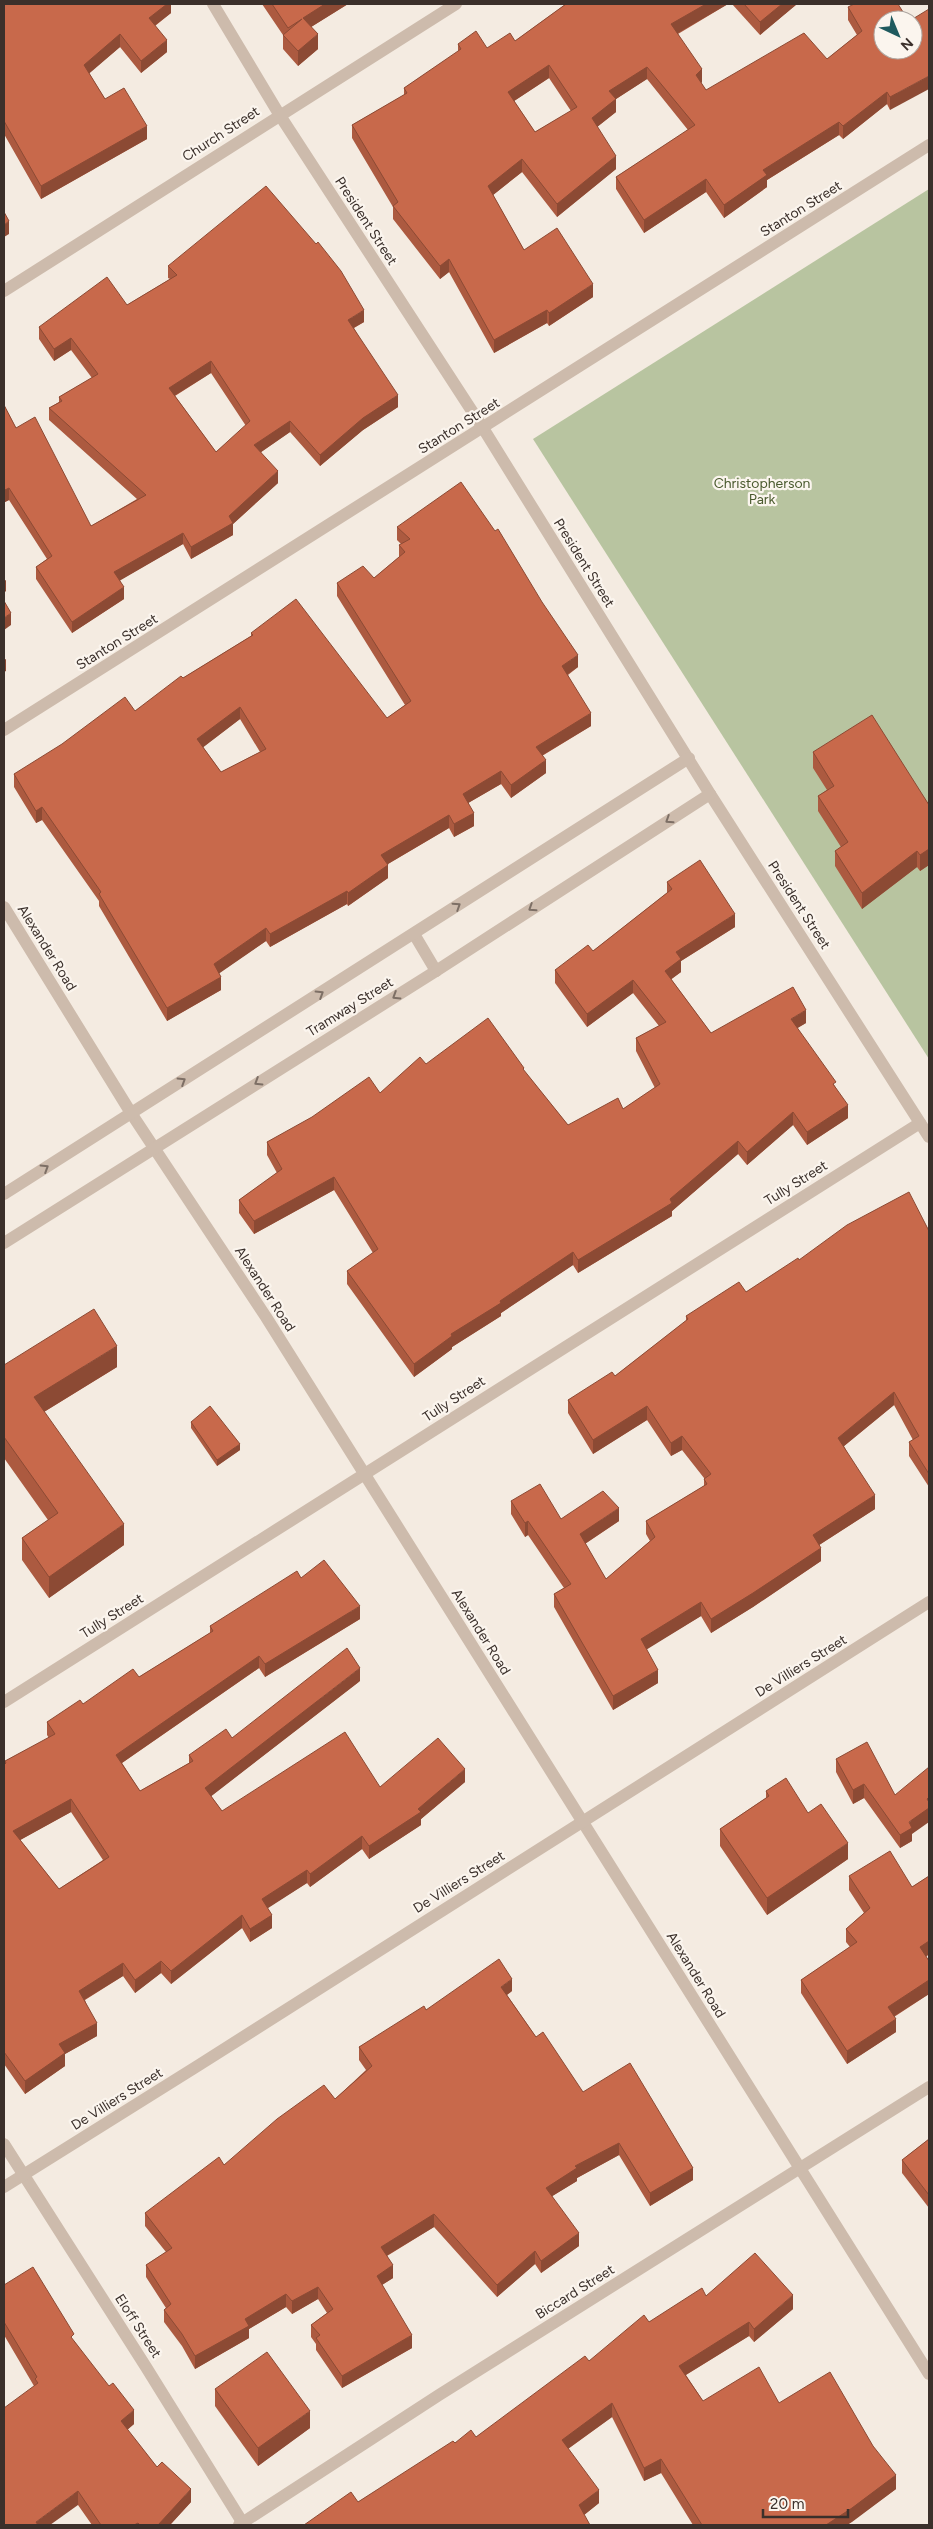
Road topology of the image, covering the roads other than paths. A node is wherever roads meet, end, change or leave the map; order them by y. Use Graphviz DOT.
graph roads {
  1 [pos="213,4"];
  2 [pos="456,4"];
  3 [pos="279,114"];
  4 [pos="929,145"];
  5 [pos="4,291"];
  6 [pos="484,428"];
  7 [pos="4,730"];
  8 [pos="689,758"];
  9 [pos="710,794"];
  10 [pos="4,907"];
  11 [pos="414,934"];
  12 [pos="436,970"];
  13 [pos="131,1114"];
  14 [pos="920,1123"];
  15 [pos="929,1137"];
  16 [pos="154,1148"];
  17 [pos="4,1194"];
  18 [pos="4,1243"];
  19 [pos="364,1474"];
  20 [pos="929,1602"];
  21 [pos="4,1702"];
  22 [pos="583,1821"];
  23 [pos="929,2087"];
  24 [pos="4,2144"];
  25 [pos="799,2170"];
  26 [pos="23,2175"];
  27 [pos="4,2187"];
  28 [pos="929,2374"];
  29 [pos="242,2524"];
  1 -- 3 [label="street, President Street"];
  2 -- 3 [label="street, Church Street"];
  3 -- 5 [label="street, Church Street"];
  3 -- 6 [label="street, President Street"];
  4 -- 6 [label="street, Stanton Street"];
  6 -- 7 [label="street, Stanton Street"];
  6 -- 8 [label="street, President Street"];
  8 -- 9 [label="street, President Street"];
  11 -- 8 [label="street, Tramway Street, one-way"];
  9 -- 12 [label="street, Tramway Street, one-way"];
  9 -- 14 [label="street, President Street"];
  10 -- 13 [label="street, Alexander Road"];
  11 -- 12 [label="street"];
  13 -- 11 [label="street, Tramway Street, one-way"];
  12 -- 16 [label="street, Tramway Street, one-way"];
  13 -- 16 [label="street, Alexander Road"];
  17 -- 13 [label="street, Tramway Street, one-way"];
  14 -- 15 [label="street, President Street"];
  14 -- 19 [label="street, Tully Street"];
  16 -- 18 [label="street, Tramway Street"];
  16 -- 19 [label="street, Alexander Road"];
  19 -- 21 [label="street, Tully Street"];
  19 -- 22 [label="street, Alexander Road"];
  20 -- 22 [label="street, De Villiers Street"];
  22 -- 25 [label="street, Alexander Road"];
  22 -- 26 [label="street, De Villiers Street"];
  23 -- 25 [label="street, Biccard Street"];
  24 -- 26 [label="street, Eloff Street"];
  25 -- 28 [label="street, Alexander Road"];
  25 -- 29 [label="street, Biccard Street"];
  26 -- 27 [label="street, De Villiers Street"];
  26 -- 29 [label="street, Eloff Street"];
}
